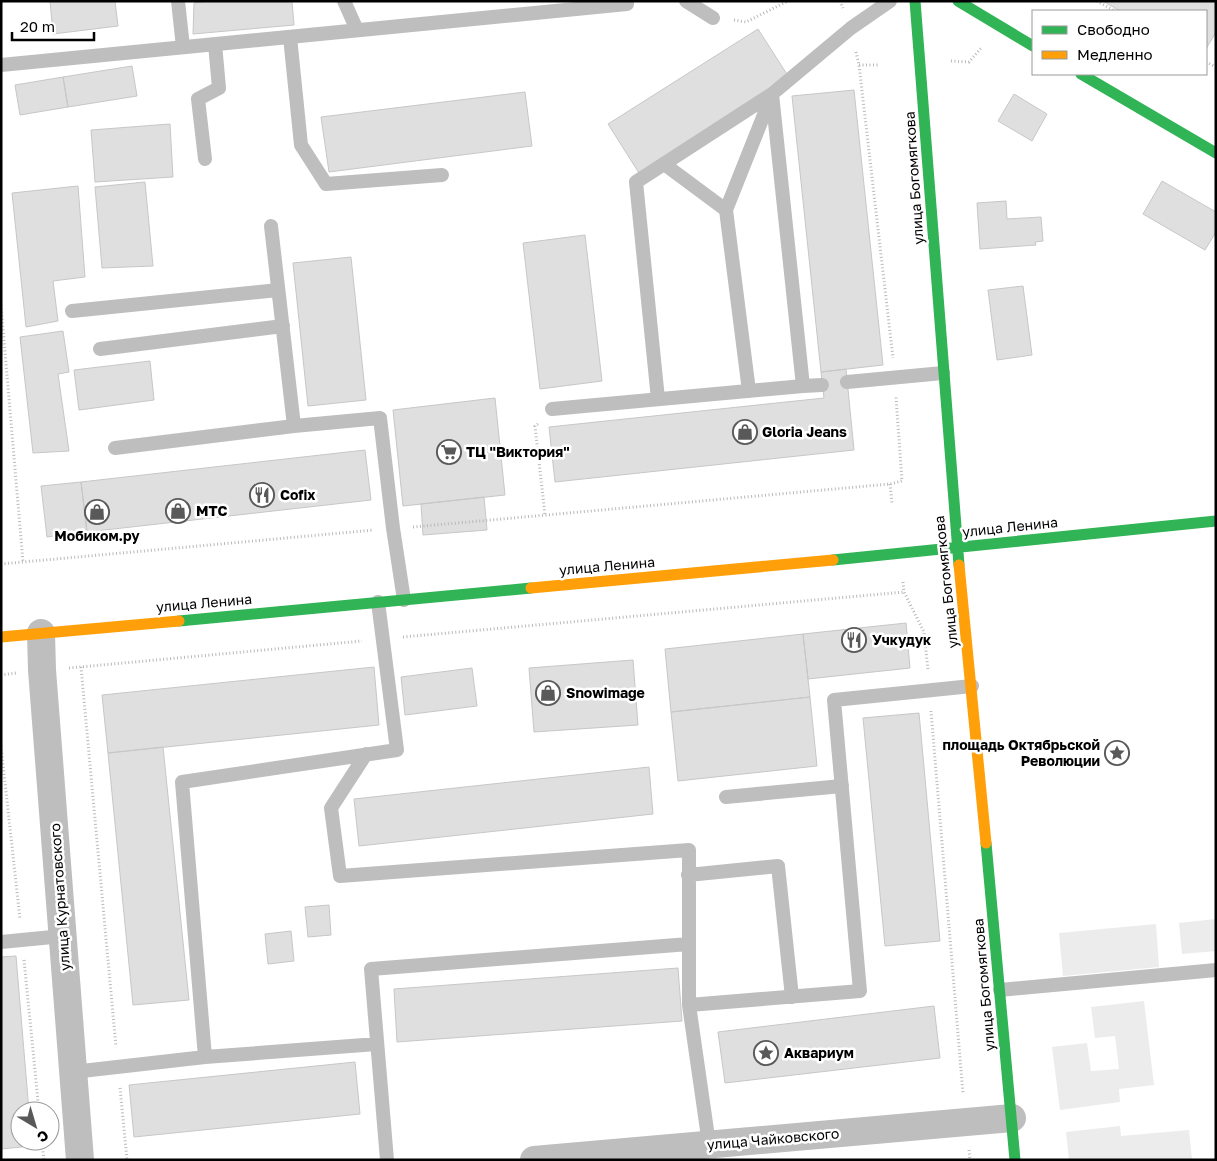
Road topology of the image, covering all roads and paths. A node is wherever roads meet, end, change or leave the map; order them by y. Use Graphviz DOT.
graph roads {
  1 [pos="178,1"];
  2 [pos="344,1"];
  3 [pos="627,1"];
  4 [pos="686,1"];
  5 [pos="788,1"];
  6 [pos="890,1"];
  7 [pos="915,1"];
  8 [pos="958,1"];
  9 [pos="1097,1"];
  10 [pos="1113,10"];
  11 [pos="713,18"];
  12 [pos="851,28"];
  13 [pos="357,30"];
  14 [pos="290,37"];
  15 [pos="215,44"];
  16 [pos="1032,45"];
  17 [pos="982,46"];
  18 [pos="183,47"];
  19 [pos="951,61"];
  20 [pos="1,65"];
  21 [pos="878,65"];
  22 [pos="859,66"];
  23 [pos="1083,75"];
  24 [pos="772,94"];
  25 [pos="1213,147"];
  26 [pos="205,159"];
  27 [pos="664,164"];
  28 [pos="442,175"];
  29 [pos="726,210"];
  30 [pos="271,226"];
  31 [pos="278,290"];
  32 [pos="1,305"];
  33 [pos="72,311"];
  34 [pos="283,326"];
  35 [pos="100,349"];
  36 [pos="943,373"];
  37 [pos="895,378"];
  38 [pos="847,382"];
  39 [pos="822,385"];
  40 [pos="803,386"];
  41 [pos="749,391"];
  42 [pos="658,399"];
  43 [pos="552,409"];
  44 [pos="294,426"];
  45 [pos="115,448"];
  46 [pos="890,484"];
  47 [pos="892,503"];
  48 [pos="544,515"];
  49 [pos="1216,521"];
  50 [pos="393,528"];
  51 [pos="957,547"];
  52 [pos="23,562"];
  53 [pos="1,564"];
  54 [pos="902,578"];
  55 [pos="904,592"];
  56 [pos="404,600"];
  57 [pos="378,602"];
  58 [pos="41,633"];
  59 [pos="1,638"];
  60 [pos="382,639"];
  61 [pos="81,667"];
  62 [pos="42,670"];
  63 [pos="1,675"];
  64 [pos="972,686"];
  65 [pos="929,690"];
  66 [pos="366,754"];
  67 [pos="842,786"];
  68 [pos="726,797"];
  69 [pos="688,875"];
  70 [pos="63,936"];
  71 [pos="1,942"];
  72 [pos="688,944"];
  73 [pos="1216,970"];
  74 [pos="1000,990"];
  75 [pos="792,997"];
  76 [pos="689,1005"];
  77 [pos="377,1044"];
  78 [pos="205,1057"];
  79 [pos="118,1067"];
  80 [pos="73,1072"];
  81 [pos="1012,1118"];
  82 [pos="966,1122"];
  83 [pos="709,1144"];
  84 [pos="582,1158"];
  85 [pos="80,1160"];
  86 [pos="127,1160"];
  87 [pos="387,1160"];
  88 [pos="534,1160"];
  89 [pos="970,1160"];
  90 [pos="1015,1160"];
  1 -- 18 [label="lane"];
  2 -- 13 [label="lane"];
  3 -- 13 [label="lane"];
  4 -- 11 [label="lane"];
  5 -- 11 [label="path"];
  6 -- 12 [label="lane"];
  7 -- 36 [label="main road, улица Богомягкова"];
  8 -- 16 [label="main road"];
  9 -- 10 [label="path"];
  12 -- 22 [label="path"];
  12 -- 24 [label="lane"];
  13 -- 14 [label="lane"];
  14 -- 15 [label="lane"];
  14 -- 28 [label="lane"];
  15 -- 18 [label="lane"];
  15 -- 26 [label="lane"];
  17 -- 19 [label="path"];
  18 -- 20 [label="lane"];
  21 -- 22 [label="path"];
  22 -- 37 [label="path"];
  23 -- 25 [label="main road"];
  24 -- 27 [label="lane"];
  24 -- 29 [label="lane"];
  24 -- 40 [label="lane"];
  27 -- 29 [label="lane"];
  27 -- 42 [label="lane"];
  29 -- 41 [label="lane"];
  30 -- 31 [label="lane"];
  31 -- 33 [label="lane"];
  31 -- 34 [label="lane"];
  32 -- 52 [label="path"];
  34 -- 35 [label="lane"];
  34 -- 44 [label="lane"];
  36 -- 37 [label="lane"];
  36 -- 51 [label="main road, улица Богомягкова"];
  37 -- 38 [label="lane"];
  37 -- 46 [label="path"];
  39 -- 40 [label="lane"];
  40 -- 41 [label="lane"];
  41 -- 42 [label="lane"];
  42 -- 43 [label="lane"];
  43 -- 48 [label="path"];
  44 -- 45 [label="lane"];
  44 -- 50 [label="lane"];
  46 -- 47 [label="path"];
  46 -- 48 [label="path"];
  48 -- 50 [label="path"];
  49 -- 51 [label="main road, улица Ленина"];
  50 -- 52 [label="path"];
  50 -- 56 [label="lane"];
  51 -- 56 [label="main road, улица Ленина"];
  51 -- 64 [label="main road, улица Богомягкова"];
  52 -- 53 [label="path"];
  54 -- 55 [label="path"];
  55 -- 60 [label="path"];
  55 -- 65 [label="path"];
  56 -- 57 [label="main road, улица Ленина"];
  57 -- 58 [label="main road, улица Ленина"];
  57 -- 60 [label="lane"];
  58 -- 59 [label="main road, улица Ленина"];
  58 -- 62 [label="street, улица Курнатовского"];
  60 -- 61 [label="path"];
  60 -- 66 [label="lane"];
  61 -- 62 [label="path"];
  61 -- 79 [label="path"];
  62 -- 63 [label="path"];
  62 -- 70 [label="street, улица Курнатовского"];
  64 -- 65 [label="lane"];
  64 -- 74 [label="main road, улица Богомягкова"];
  65 -- 67 [label="lane"];
  65 -- 82 [label="path"];
  66 -- 69 [label="lane"];
  66 -- 78 [label="lane"];
  67 -- 68 [label="lane"];
  67 -- 75 [label="lane"];
  69 -- 72 [label="lane"];
  69 -- 75 [label="lane"];
  70 -- 71 [label="lane"];
  70 -- 80 [label="street, улица Курнатовского"];
  72 -- 76 [label="lane"];
  72 -- 77 [label="lane"];
  73 -- 74 [label="lane"];
  74 -- 81 [label="main road, улица Богомягкова"];
  75 -- 76 [label="lane"];
  76 -- 83 [label="lane"];
  77 -- 78 [label="lane"];
  77 -- 87 [label="lane"];
  78 -- 79 [label="lane"];
  79 -- 80 [label="lane"];
  79 -- 86 [label="path"];
  80 -- 85 [label="street, улица Курнатовского"];
  81 -- 82 [label="street, улица Чайковского"];
  81 -- 90 [label="main road, улица Богомягкова"];
  82 -- 83 [label="street, улица Чайковского"];
  82 -- 89 [label="path"];
  83 -- 84 [label="street, улица Чайковского"];
  84 -- 88 [label="street, улица Чайковского"];
}
